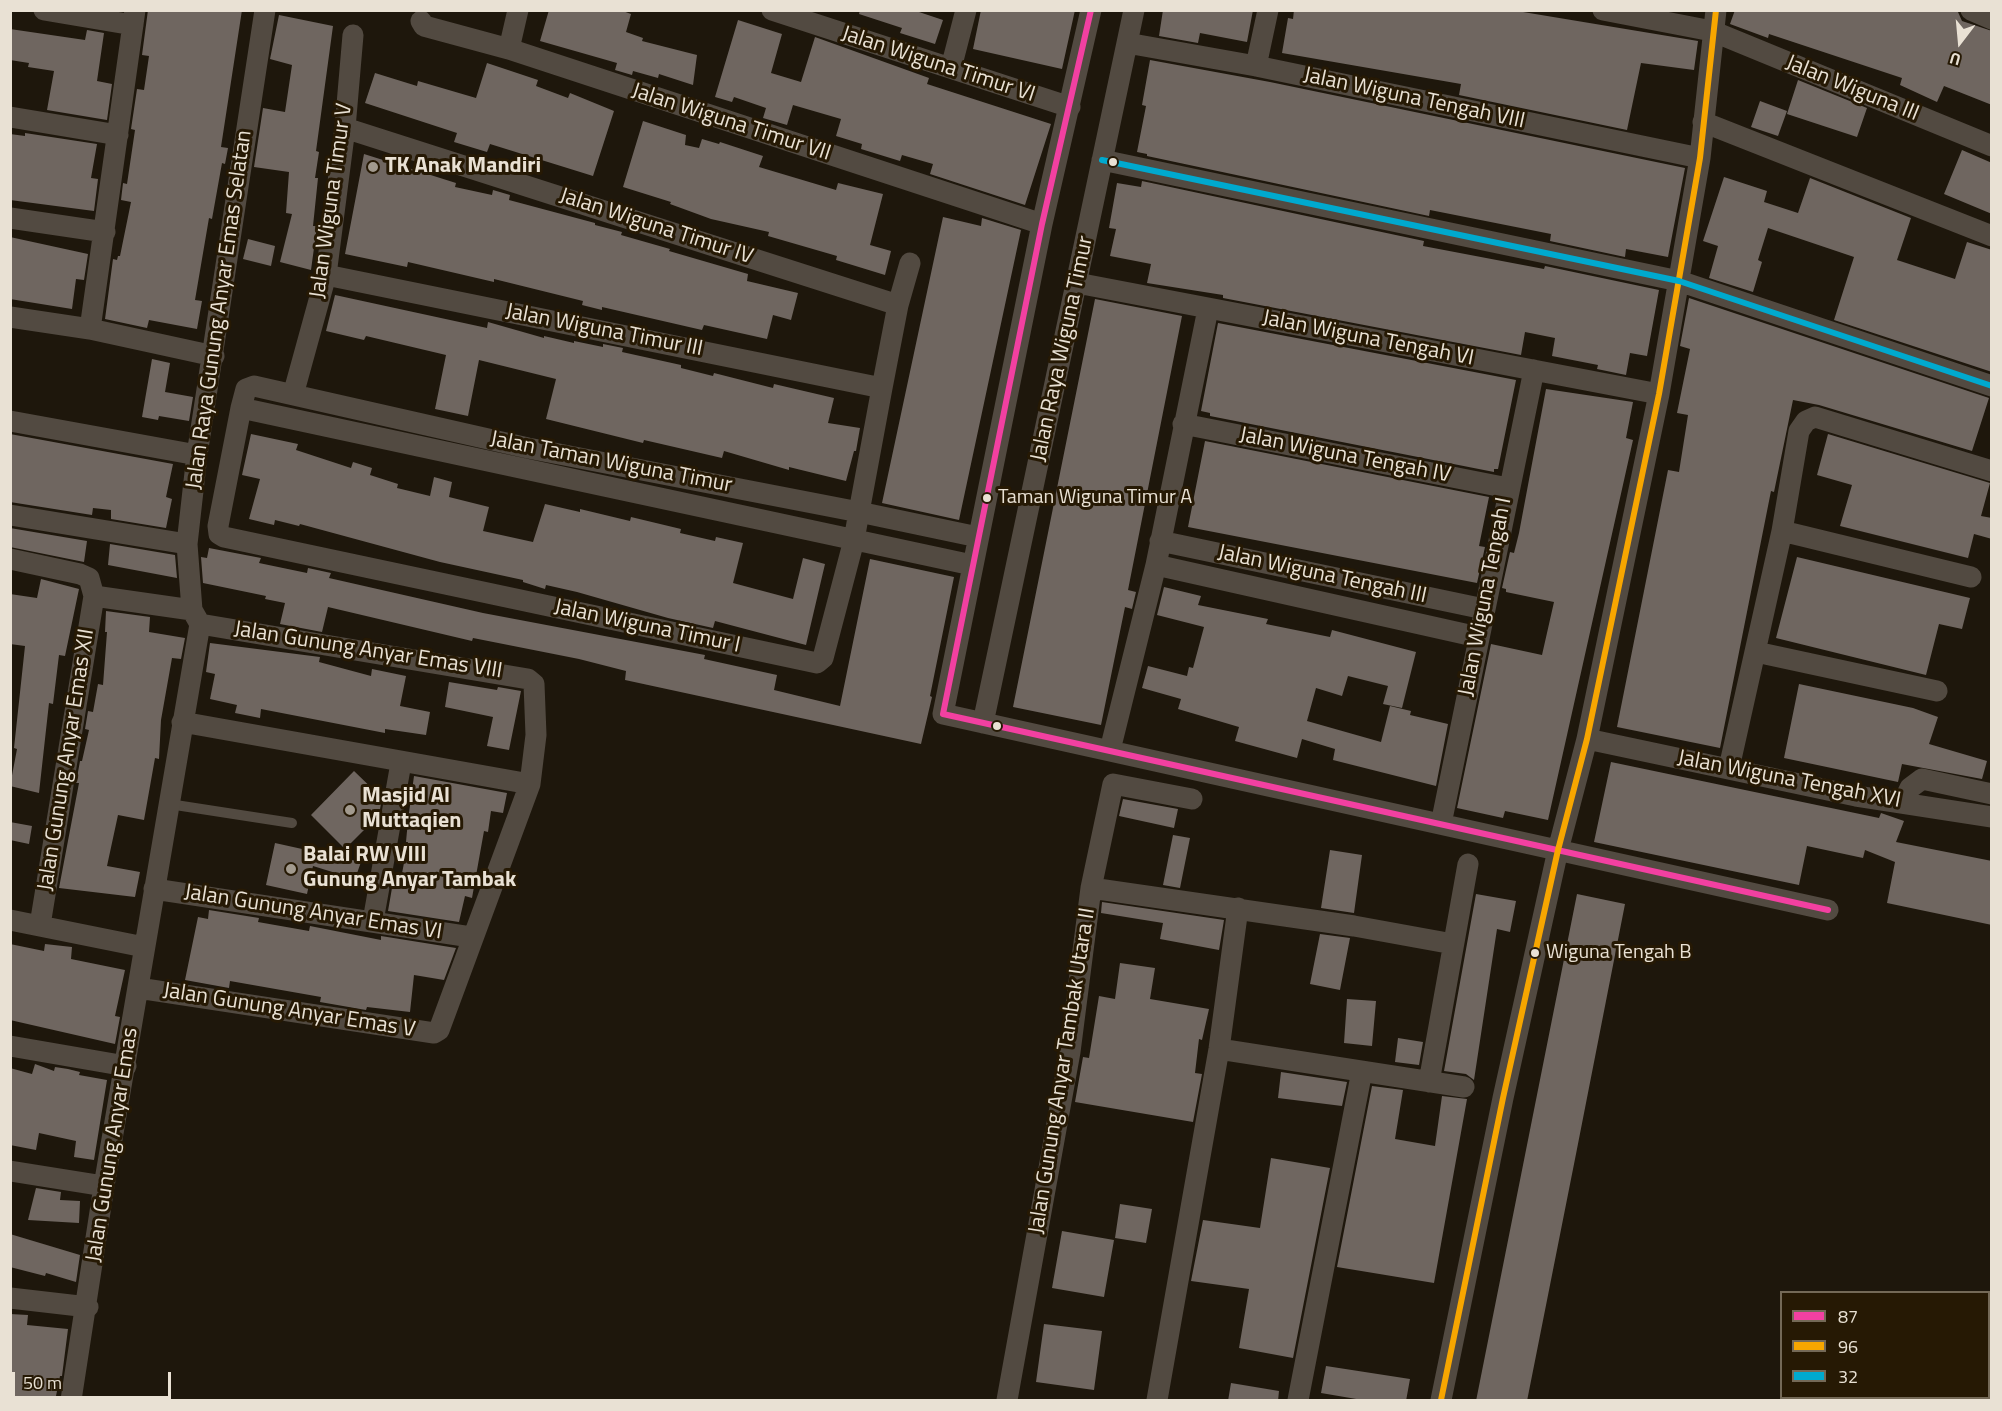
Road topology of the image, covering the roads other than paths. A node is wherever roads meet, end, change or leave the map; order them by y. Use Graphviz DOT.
graph roads {
  1 [pos="44,10"];
  2 [pos="265,10"];
  3 [pos="518,10"];
  4 [pos="772,10"];
  5 [pos="966,10"];
  6 [pos="1091,10"];
  7 [pos="1134,10"];
  8 [pos="1268,10"];
  9 [pos="1603,10"];
  10 [pos="1971,10"];
  11 [pos="134,18"];
  12 [pos="1992,19"];
  13 [pos="421,21"];
  14 [pos="1714,21"];
  15 [pos="353,35"];
  16 [pos="1127,43"];
  17 [pos="509,49"];
  18 [pos="1256,66"];
  19 [pos="951,68"];
  20 [pos="1070,107"];
  21 [pos="10,117"];
  22 [pos="1703,122"];
  23 [pos="345,128"];
  24 [pos="118,135"];
  25 [pos="1992,146"];
  26 [pos="1700,158"];
  27 [pos="1102,160"];
  28 [pos="10,218"];
  29 [pos="1042,224"];
  30 [pos="105,232"];
  31 [pos="1992,236"];
  32 [pos="910,263"];
  33 [pos="326,275"];
  34 [pos="1679,281"];
  35 [pos="1077,283"];
  36 [pos="898,305"];
  37 [pos="1208,309"];
  38 [pos="10,317"];
  39 [pos="90,329"];
  40 [pos="214,356"];
  41 [pos="1534,370"];
  42 [pos="1992,386"];
  43 [pos="882,388"];
  44 [pos="1659,394"];
  45 [pos="293,395"];
  46 [pos="243,399"];
  47 [pos="10,421"];
  48 [pos="1183,423"];
  49 [pos="197,454"];
  50 [pos="526,458"];
  51 [pos="1992,471"];
  52 [pos="1508,488"];
  53 [pos="859,512"];
  54 [pos="10,515"];
  55 [pos="1782,531"];
  56 [pos="978,537"];
  57 [pos="854,540"];
  58 [pos="1160,541"];
  59 [pos="187,544"];
  60 [pos="10,559"];
  61 [pos="972,565"];
  62 [pos="1156,565"];
  63 [pos="1971,578"];
  64 [pos="94,596"];
  65 [pos="1484,609"];
  66 [pos="196,617"];
  67 [pos="1478,637"];
  68 [pos="1756,652"];
  69 [pos="1937,691"];
  70 [pos="182,722"];
  71 [pos="983,723"];
  72 [pos="1587,739"];
  73 [pos="1110,750"];
  74 [pos="401,763"];
  75 [pos="1729,768"];
  76 [pos="530,784"];
  77 [pos="1992,794"];
  78 [pos="1192,799"];
  79 [pos="1902,803"];
  80 [pos="169,804"];
  81 [pos="1992,816"];
  82 [pos="292,823"];
  83 [pos="1441,824"];
  84 [pos="1558,850"];
  85 [pos="1468,864"];
  86 [pos="1091,888"];
  87 [pos="154,889"];
  88 [pos="1238,908"];
  89 [pos="1828,910"];
  90 [pos="10,920"];
  91 [pos="373,921"];
  92 [pos="40,925"];
  93 [pos="471,937"];
  94 [pos="1453,944"];
  95 [pos="144,947"];
  96 [pos="138,988"];
  97 [pos="10,1046"];
  98 [pos="1219,1049"];
  99 [pos="126,1066"];
  100 [pos="1362,1071"];
  101 [pos="1429,1082"];
  102 [pos="1464,1087"];
  103 [pos="10,1171"];
  104 [pos="105,1186"];
  105 [pos="10,1298"];
  106 [pos="88,1307"];
  107 [pos="71,1401"];
  108 [pos="1007,1401"];
  109 [pos="1157,1401"];
  110 [pos="1298,1401"];
  111 [pos="1441,1401"];
  1 -- 11 [label="street"];
  2 -- 40 [label="street, Jalan Raya Gunung Anyar Emas Selatan"];
  3 -- 17 [label="street"];
  4 -- 19 [label="street, Jalan Wiguna Timur VI"];
  5 -- 19 [label="street"];
  6 -- 20 [label="street, Jalan Raya Wiguna Timur"];
  7 -- 16 [label="street, Jalan Raya Wiguna Timur"];
  8 -- 18 [label="street"];
  9 -- 14 [label="street, Jalan Wiguna III"];
  10 -- 12 [label="street"];
  11 -- 24 [label="street"];
  13 -- 17 [label="street, Jalan Wiguna Timur VII"];
  14 -- 22 [label="street"];
  14 -- 25 [label="street, Jalan Wiguna III"];
  15 -- 23 [label="street, Jalan Wiguna Timur V"];
  16 -- 18 [label="street, Jalan Wiguna Tengah VIII"];
  16 -- 27 [label="street, Jalan Raya Wiguna Timur"];
  17 -- 29 [label="street, Jalan Wiguna Timur VII"];
  18 -- 26 [label="street, Jalan Wiguna Tengah VIII"];
  19 -- 20 [label="street, Jalan Wiguna Timur VI"];
  20 -- 29 [label="street, Jalan Raya Wiguna Timur"];
  21 -- 24 [label="street"];
  22 -- 26 [label="street"];
  22 -- 31 [label="street"];
  23 -- 33 [label="street, Jalan Wiguna Timur V"];
  23 -- 36 [label="street, Jalan Wiguna Timur IV"];
  24 -- 30 [label="street"];
  26 -- 34 [label="street"];
  27 -- 34 [label="street"];
  27 -- 35 [label="street, Jalan Raya Wiguna Timur"];
  28 -- 30 [label="street"];
  29 -- 56 [label="street, Jalan Raya Wiguna Timur"];
  30 -- 39 [label="street"];
  32 -- 36 [label="street, Jalan Wiguna Timur I"];
  33 -- 43 [label="street, Jalan Wiguna Timur III"];
  33 -- 45 [label="street, Jalan Wiguna Timur V"];
  34 -- 42 [label="street"];
  34 -- 44 [label="street"];
  35 -- 37 [label="street, Jalan Wiguna Tengah VI"];
  35 -- 71 [label="street, Jalan Raya Wiguna Timur"];
  36 -- 43 [label="street, Jalan Wiguna Timur I"];
  37 -- 41 [label="street, Jalan Wiguna Tengah VI"];
  37 -- 48 [label="street"];
  38 -- 39 [label="street"];
  39 -- 40 [label="street"];
  40 -- 49 [label="street, Jalan Raya Gunung Anyar Emas Selatan"];
  41 -- 44 [label="street, Jalan Wiguna Tengah VI"];
  41 -- 52 [label="street, Jalan Wiguna Tengah I"];
  43 -- 53 [label="street, Jalan Wiguna Timur I"];
  44 -- 72 [label="street"];
  45 -- 46 [label="street, Jalan Taman Wiguna Timur"];
  45 -- 50 [label="street, Jalan Taman Wiguna Timur"];
  46 -- 50 [label="street, Jalan Taman Wiguna Timur"];
  46 -- 57 [label="street, Jalan Wiguna Timur I"];
  47 -- 49 [label="street"];
  48 -- 52 [label="street, Jalan Wiguna Tengah IV"];
  48 -- 58 [label="street"];
  49 -- 59 [label="street, Jalan Raya Gunung Anyar Emas Selatan"];
  50 -- 53 [label="street, Jalan Taman Wiguna Timur"];
  50 -- 57 [label="street, Jalan Taman Wiguna Timur"];
  51 -- 55 [label="street"];
  52 -- 65 [label="street, Jalan Wiguna Tengah I"];
  53 -- 56 [label="street, Jalan Taman Wiguna Timur"];
  53 -- 57 [label="street, Jalan Wiguna Timur I"];
  54 -- 59 [label="street"];
  55 -- 63 [label="street"];
  55 -- 68 [label="street"];
  56 -- 61 [label="street, Jalan Raya Wiguna Timur"];
  57 -- 61 [label="street, Jalan Taman Wiguna Timur"];
  58 -- 62 [label="street"];
  58 -- 65 [label="street, Jalan Wiguna Tengah III"];
  59 -- 66 [label="street, Jalan Raya Gunung Anyar Emas Selatan"];
  60 -- 64 [label="street"];
  61 -- 71 [label="street, Jalan Raya Wiguna Timur"];
  62 -- 67 [label="street, Jalan Wiguna Tengah III"];
  62 -- 73 [label="street"];
  64 -- 66 [label="street, Jalan Gunung Anyar Emas VIII"];
  64 -- 92 [label="street, Jalan Gunung Anyar Emas XII"];
  65 -- 67 [label="street, Jalan Wiguna Tengah I"];
  66 -- 70 [label="street, Jalan Raya Gunung Anyar Emas Selatan"];
  66 -- 76 [label="street, Jalan Gunung Anyar Emas VIII"];
  67 -- 83 [label="street, Jalan Wiguna Tengah I"];
  68 -- 69 [label="street"];
  68 -- 75 [label="street"];
  70 -- 74 [label="street"];
  70 -- 80 [label="street, Jalan Gunung Anyar Emas"];
  71 -- 73 [label="street, Jalan Raya Wiguna Timur"];
  72 -- 75 [label="street, Jalan Wiguna Tengah XVI"];
  72 -- 84 [label="street"];
  73 -- 83 [label="street, Jalan Raya Wiguna Timur"];
  74 -- 76 [label="street"];
  74 -- 91 [label="street"];
  75 -- 79 [label="street, Jalan Wiguna Tengah XVI"];
  76 -- 93 [label="street"];
  77 -- 79 [label="street"];
  78 -- 86 [label="street"];
  79 -- 81 [label="street, Jalan Wiguna Tengah XVI"];
  80 -- 82 [label="lane"];
  80 -- 87 [label="street, Jalan Gunung Anyar Emas"];
  83 -- 84 [label="street, Jalan Raya Wiguna Timur"];
  84 -- 89 [label="street"];
  84 -- 111 [label="street"];
  85 -- 94 [label="street"];
  86 -- 88 [label="street, Jalan Gunung Anyar Tambak Utara II"];
  86 -- 108 [label="street, Jalan Gunung Anyar Tambak Utara II"];
  87 -- 91 [label="street, Jalan Gunung Anyar Emas VI"];
  87 -- 95 [label="street, Jalan Gunung Anyar Emas"];
  88 -- 94 [label="street, Jalan Gunung Anyar Tambak Utara II"];
  88 -- 98 [label="street"];
  90 -- 92 [label="street"];
  91 -- 93 [label="street, Jalan Gunung Anyar Emas VI"];
  92 -- 95 [label="street"];
  93 -- 96 [label="street, Jalan Gunung Anyar Emas V"];
  94 -- 101 [label="street"];
  95 -- 96 [label="street, Jalan Gunung Anyar Emas"];
  96 -- 99 [label="street, Jalan Gunung Anyar Emas"];
  97 -- 99 [label="street"];
  98 -- 100 [label="street"];
  98 -- 109 [label="street"];
  99 -- 104 [label="street, Jalan Gunung Anyar Emas"];
  100 -- 101 [label="street"];
  100 -- 110 [label="street"];
  101 -- 102 [label="street"];
  103 -- 104 [label="street"];
  104 -- 106 [label="street, Jalan Gunung Anyar Emas"];
  105 -- 106 [label="street"];
  106 -- 107 [label="street, Jalan Gunung Anyar Emas"];
}
